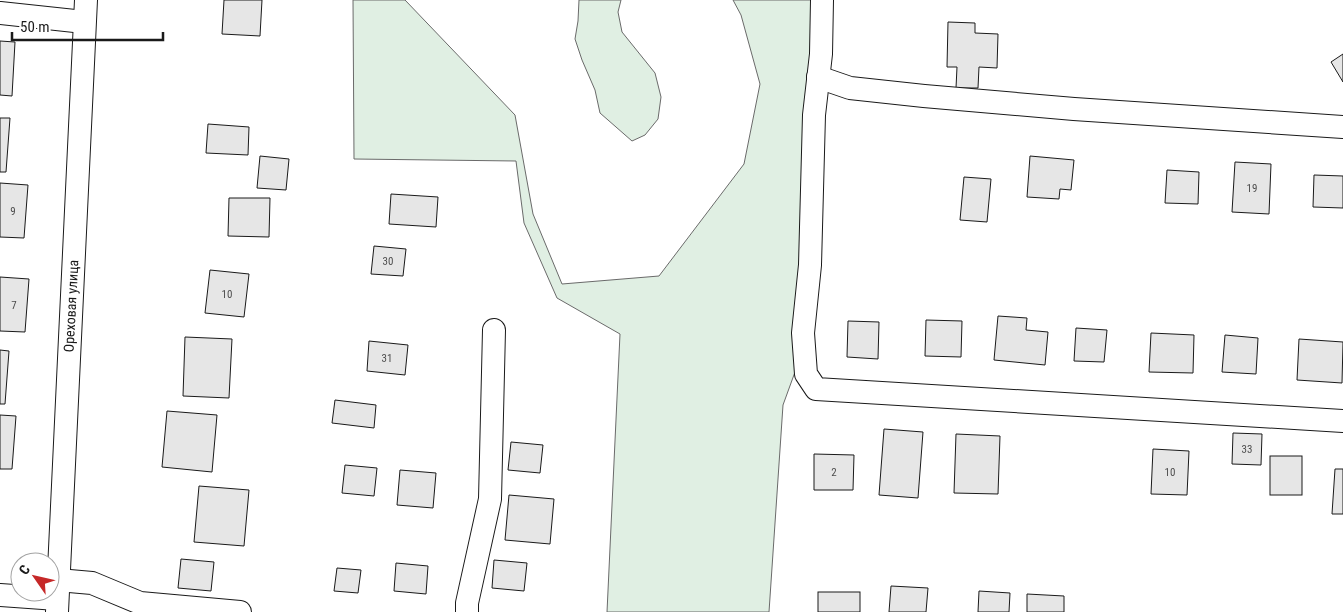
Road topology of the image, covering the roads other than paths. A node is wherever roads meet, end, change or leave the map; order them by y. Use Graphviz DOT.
graph roads {
  1 [pos="822,0"];
  2 [pos="85,11"];
  3 [pos="0,13"];
  4 [pos="818,77"];
  5 [pos="1343,127"];
  6 [pos="494,330"];
  7 [pos="1343,421"];
  8 [pos="59,552"];
  9 [pos="60,596"];
  10 [pos="240,612"];
  11 [pos="467,612"];
  1 -- 4 [label="street"];
  2 -- 3 [label="street"];
  2 -- 8 [label="street, Ореховая улица"];
  4 -- 5 [label="street"];
  4 -- 7 [label="street"];
  6 -- 11 [label="street"];
  9 -- 10 [label="street"];
}
